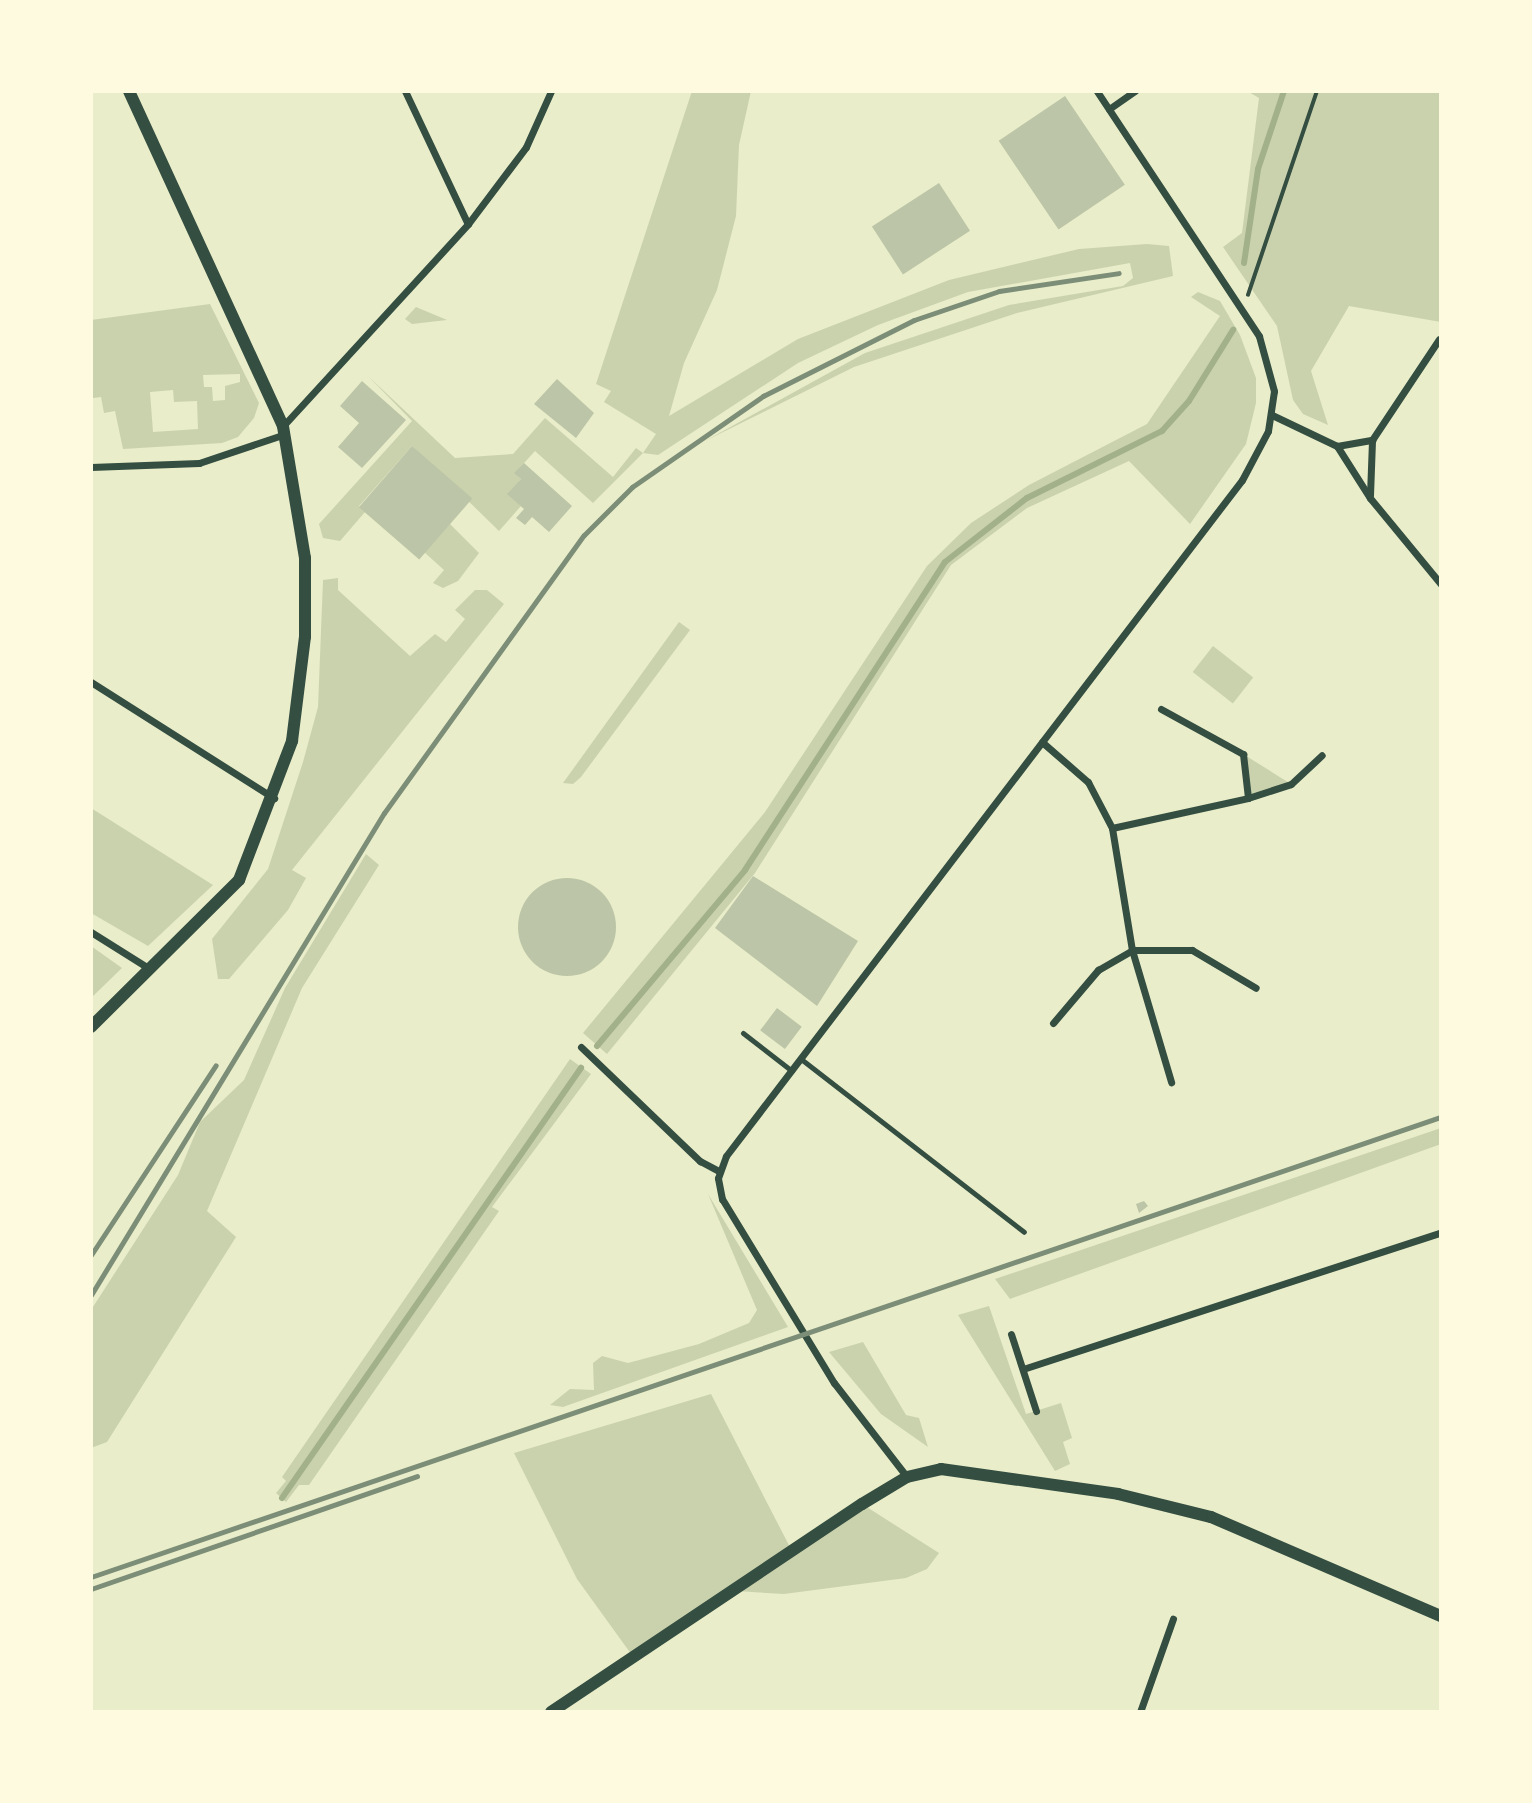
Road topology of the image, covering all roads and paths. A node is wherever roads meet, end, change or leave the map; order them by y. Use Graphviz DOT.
graph roads {
  1 [pos="130,91"];
  2 [pos="405,91"];
  3 [pos="551,91"];
  4 [pos="1097,91"];
  5 [pos="1135,91"];
  6 [pos="1317,91"];
  7 [pos="1109,109"];
  8 [pos="468,224"];
  9 [pos="1243,310"];
  10 [pos="1439,339"];
  11 [pos="1272,415"];
  12 [pos="284,430"];
  13 [pos="1372,440"];
  14 [pos="1337,446"];
  15 [pos="91,467"];
  16 [pos="1370,498"];
  17 [pos="1441,584"];
  18 [pos="91,682"];
  19 [pos="1161,709"];
  20 [pos="1042,742"];
  21 [pos="1322,754"];
  22 [pos="274,798"];
  23 [pos="1248,798"];
  24 [pos="1112,828"];
  25 [pos="91,932"];
  26 [pos="1132,950"];
  27 [pos="152,970"];
  28 [pos="1256,988"];
  29 [pos="1053,1023"];
  30 [pos="91,1027"];
  31 [pos="743,1033"];
  32 [pos="581,1047"];
  33 [pos="801,1059"];
  34 [pos="792,1071"];
  35 [pos="1171,1082"];
  36 [pos="719,1171"];
  37 [pos="1024,1232"];
  38 [pos="1441,1232"];
  39 [pos="1011,1334"];
  40 [pos="1023,1369"];
  41 [pos="1036,1410"];
  42 [pos="907,1477"];
  43 [pos="1441,1616"];
  44 [pos="1173,1619"];
  45 [pos="551,1712"];
  46 [pos="1140,1712"];
  1 -- 12 [label="street"];
  2 -- 8 [label="street"];
  3 -- 8 [label="street"];
  4 -- 7 [label="street"];
  5 -- 7 [label="street"];
  6 -- 9 [label="path"];
  7 -- 9 [label="street"];
  8 -- 12 [label="street"];
  9 -- 11 [label="street"];
  10 -- 13 [label="street"];
  11 -- 14 [label="street"];
  11 -- 20 [label="street"];
  12 -- 15 [label="street"];
  12 -- 22 [label="street"];
  13 -- 14 [label="street"];
  13 -- 16 [label="street"];
  14 -- 16 [label="street"];
  16 -- 17 [label="street"];
  18 -- 22 [label="street"];
  19 -- 23 [label="street"];
  20 -- 24 [label="street"];
  20 -- 33 [label="street"];
  21 -- 23 [label="street"];
  22 -- 27 [label="street"];
  23 -- 24 [label="street"];
  24 -- 26 [label="street"];
  25 -- 27 [label="street"];
  26 -- 28 [label="street"];
  26 -- 29 [label="street"];
  26 -- 35 [label="street"];
  27 -- 30 [label="street"];
  31 -- 34 [label="lane"];
  32 -- 36 [label="street"];
  33 -- 34 [label="street"];
  33 -- 37 [label="lane"];
  34 -- 36 [label="street"];
  36 -- 42 [label="street"];
  38 -- 40 [label="street"];
  39 -- 40 [label="street"];
  40 -- 41 [label="street"];
  42 -- 43 [label="street"];
  42 -- 45 [label="street"];
  44 -- 46 [label="street"];
}
